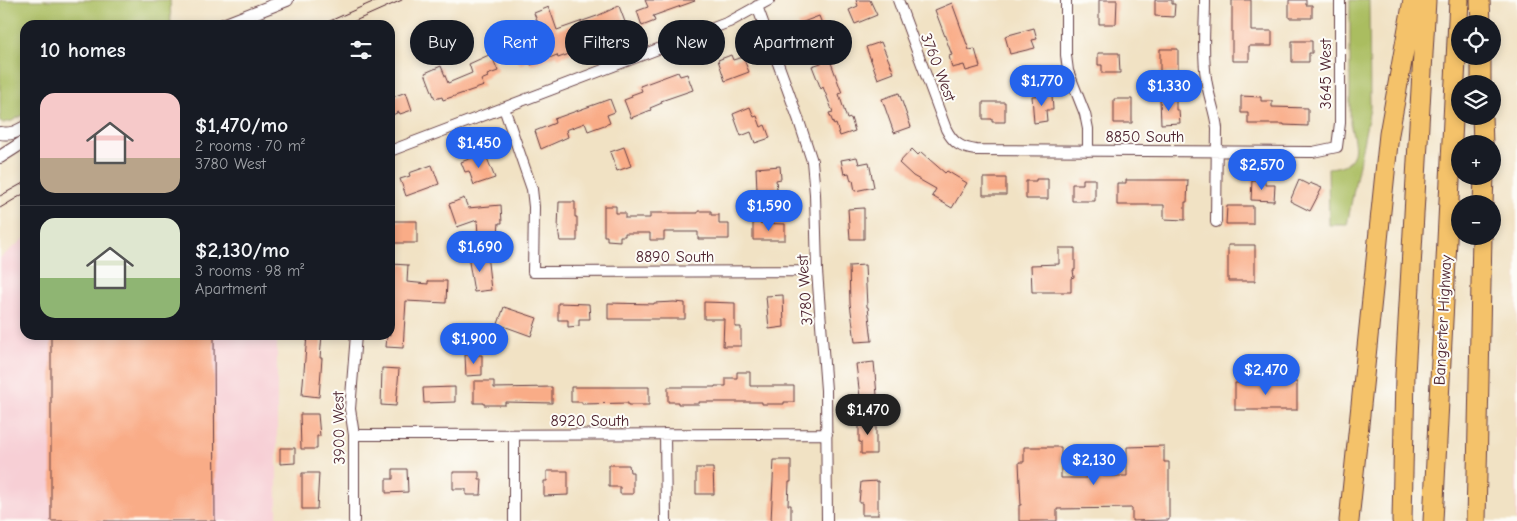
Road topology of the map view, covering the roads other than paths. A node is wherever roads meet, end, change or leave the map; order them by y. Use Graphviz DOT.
graph roads {
  1 [pos="287,0"];
  2 [pos="769,0"];
  3 [pos="898,0"];
  4 [pos="1066,0"];
  5 [pos="1205,0"];
  6 [pos="1340,0"];
  7 [pos="1413,0"];
  8 [pos="1426,0"];
  9 [pos="1459,0"];
  10 [pos="1480,0"];
  11 [pos="757,6"];
  12 [pos="1481,15"];
  13 [pos="236,20"];
  14 [pos="504,108"];
  15 [pos="20,130"];
  16 [pos="0,132"];
  17 [pos="955,142"];
  18 [pos="20,144"];
  19 [pos="1336,147"];
  20 [pos="395,149"];
  21 [pos="1088,151"];
  22 [pos="1217,152"];
  23 [pos="0,158"];
  24 [pos="1216,222"];
  25 [pos="1482,245"];
  26 [pos="817,271"];
  27 [pos="356,340"];
  28 [pos="665,434"];
  29 [pos="827,434"];
  30 [pos="354,435"];
  31 [pos="514,435"];
  32 [pos="354,521"];
  33 [pos="514,521"];
  34 [pos="666,521"];
  35 [pos="827,521"];
  36 [pos="1349,521"];
  37 [pos="1402,521"];
  38 [pos="1433,521"];
  39 [pos="1476,521"];
  1 -- 13 [label="street"];
  2 -- 11 [label="street"];
  3 -- 17 [label="street, 3760 West"];
  4 -- 21 [label="street"];
  5 -- 22 [label="street"];
  6 -- 19 [label="street, 3645 West"];
  7 -- 36 [label="highway"];
  8 -- 37 [label="highway, Bangerter Highway"];
  9 -- 38 [label="highway, Bangerter Highway"];
  10 -- 12 [label="highway"];
  11 -- 14 [label="street"];
  11 -- 26 [label="street, 3780 West"];
  14 -- 20 [label="street"];
  14 -- 26 [label="street, 8890 South"];
  15 -- 16 [label="street"];
  17 -- 21 [label="street, 8850 South"];
  18 -- 23 [label="street"];
  19 -- 22 [label="street, 8850 South"];
  21 -- 22 [label="street, 8850 South"];
  22 -- 24 [label="street"];
  25 -- 39 [label="highway"];
  26 -- 29 [label="street, 3780 West"];
  27 -- 30 [label="street, 3900 West"];
  28 -- 29 [label="street, 8920 South"];
  28 -- 31 [label="street, 8920 South"];
  28 -- 34 [label="street"];
  29 -- 35 [label="street, 3780 West"];
  30 -- 31 [label="street, 8920 South"];
  30 -- 32 [label="street, 3900 West"];
  31 -- 33 [label="street"];
}
